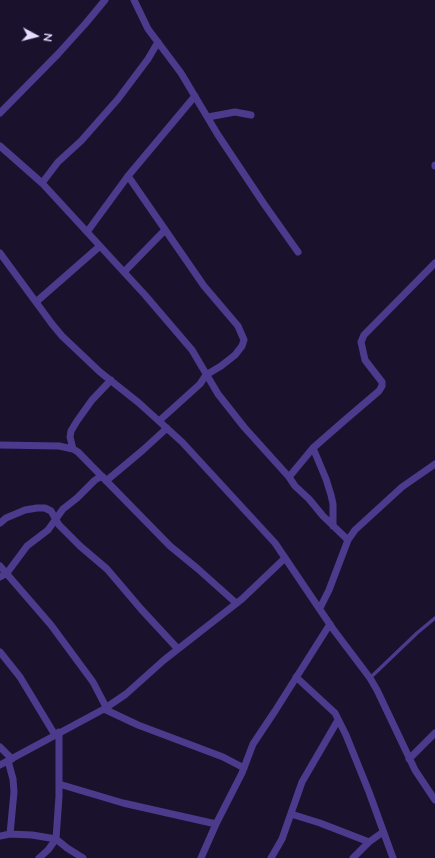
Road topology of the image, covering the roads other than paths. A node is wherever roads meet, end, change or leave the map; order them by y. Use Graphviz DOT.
graph roads {
  1 [pos="105,0"];
  2 [pos="134,0"];
  3 [pos="158,42"];
  4 [pos="195,96"];
  5 [pos="0,113"];
  6 [pos="251,115"];
  7 [pos="208,117"];
  8 [pos="0,146"];
  9 [pos="128,176"];
  10 [pos="42,183"];
  11 [pos="165,230"];
  12 [pos="86,232"];
  13 [pos="100,246"];
  14 [pos="298,252"];
  15 [pos="0,253"];
  16 [pos="435,263"];
  17 [pos="124,272"];
  18 [pos="36,302"];
  19 [pos="206,375"];
  20 [pos="111,380"];
  21 [pos="159,421"];
  22 [pos="167,428"];
  23 [pos="0,445"];
  24 [pos="313,448"];
  25 [pos="73,449"];
  26 [pos="435,464"];
  27 [pos="289,477"];
  28 [pos="104,479"];
  29 [pos="55,519"];
  30 [pos="0,523"];
  31 [pos="332,526"];
  32 [pos="348,540"];
  33 [pos="285,558"];
  34 [pos="0,566"];
  35 [pos="3,575"];
  36 [pos="236,603"];
  37 [pos="320,608"];
  38 [pos="435,618"];
  39 [pos="330,624"];
  40 [pos="178,649"];
  41 [pos="0,652"];
  42 [pos="296,677"];
  43 [pos="370,678"];
  44 [pos="105,708"];
  45 [pos="338,720"];
  46 [pos="435,733"];
  47 [pos="57,734"];
  48 [pos="0,747"];
  49 [pos="409,759"];
  50 [pos="10,760"];
  51 [pos="0,765"];
  52 [pos="244,768"];
  53 [pos="59,784"];
  54 [pos="435,800"];
  55 [pos="291,814"];
  56 [pos="216,824"];
  57 [pos="383,832"];
  58 [pos="10,834"];
  59 [pos="0,836"];
  60 [pos="56,839"];
  61 [pos="369,842"];
  62 [pos="39,858"];
  63 [pos="83,858"];
  64 [pos="201,858"];
  65 [pos="271,858"];
  66 [pos="353,858"];
  67 [pos="393,858"];
  1 -- 5 [label="street"];
  2 -- 3 [label="street"];
  3 -- 4 [label="street"];
  3 -- 10 [label="street"];
  4 -- 7 [label="street"];
  4 -- 9 [label="street"];
  6 -- 7 [label="street"];
  7 -- 14 [label="street"];
  8 -- 10 [label="street"];
  9 -- 11 [label="street"];
  9 -- 12 [label="street"];
  10 -- 12 [label="street"];
  11 -- 17 [label="street"];
  11 -- 19 [label="street"];
  12 -- 13 [label="street"];
  13 -- 17 [label="street"];
  13 -- 18 [label="street"];
  15 -- 18 [label="street"];
  16 -- 24 [label="street"];
  17 -- 19 [label="street"];
  18 -- 20 [label="street"];
  19 -- 21 [label="street"];
  19 -- 27 [label="street"];
  20 -- 21 [label="street"];
  20 -- 25 [label="street"];
  21 -- 22 [label="street"];
  22 -- 28 [label="street"];
  22 -- 33 [label="street"];
  23 -- 25 [label="street"];
  24 -- 27 [label="street"];
  24 -- 31 [label="street"];
  25 -- 28 [label="street"];
  26 -- 32 [label="street"];
  27 -- 31 [label="street"];
  28 -- 29 [label="street"];
  28 -- 36 [label="street"];
  29 -- 30 [label="street"];
  29 -- 35 [label="street"];
  29 -- 40 [label="street"];
  31 -- 32 [label="street"];
  32 -- 37 [label="street"];
  33 -- 36 [label="street"];
  33 -- 37 [label="street"];
  34 -- 35 [label="street"];
  35 -- 44 [label="street"];
  36 -- 40 [label="street"];
  37 -- 39 [label="street"];
  38 -- 43 [label="lane"];
  39 -- 42 [label="street"];
  39 -- 43 [label="street"];
  40 -- 44 [label="street"];
  41 -- 47 [label="street"];
  42 -- 45 [label="street"];
  42 -- 52 [label="street"];
  43 -- 49 [label="street"];
  44 -- 47 [label="street"];
  44 -- 52 [label="street"];
  45 -- 55 [label="street"];
  45 -- 57 [label="street"];
  46 -- 49 [label="street"];
  47 -- 50 [label="street"];
  47 -- 53 [label="street"];
  48 -- 50 [label="street"];
  49 -- 54 [label="street"];
  50 -- 51 [label="street"];
  50 -- 58 [label="street"];
  52 -- 56 [label="street"];
  53 -- 56 [label="street"];
  53 -- 60 [label="street"];
  55 -- 61 [label="street"];
  55 -- 65 [label="street"];
  56 -- 64 [label="street"];
  57 -- 61 [label="street"];
  57 -- 67 [label="street"];
  58 -- 59 [label="street"];
  58 -- 60 [label="street"];
  60 -- 62 [label="street"];
  60 -- 63 [label="street"];
  61 -- 66 [label="street"];
}
